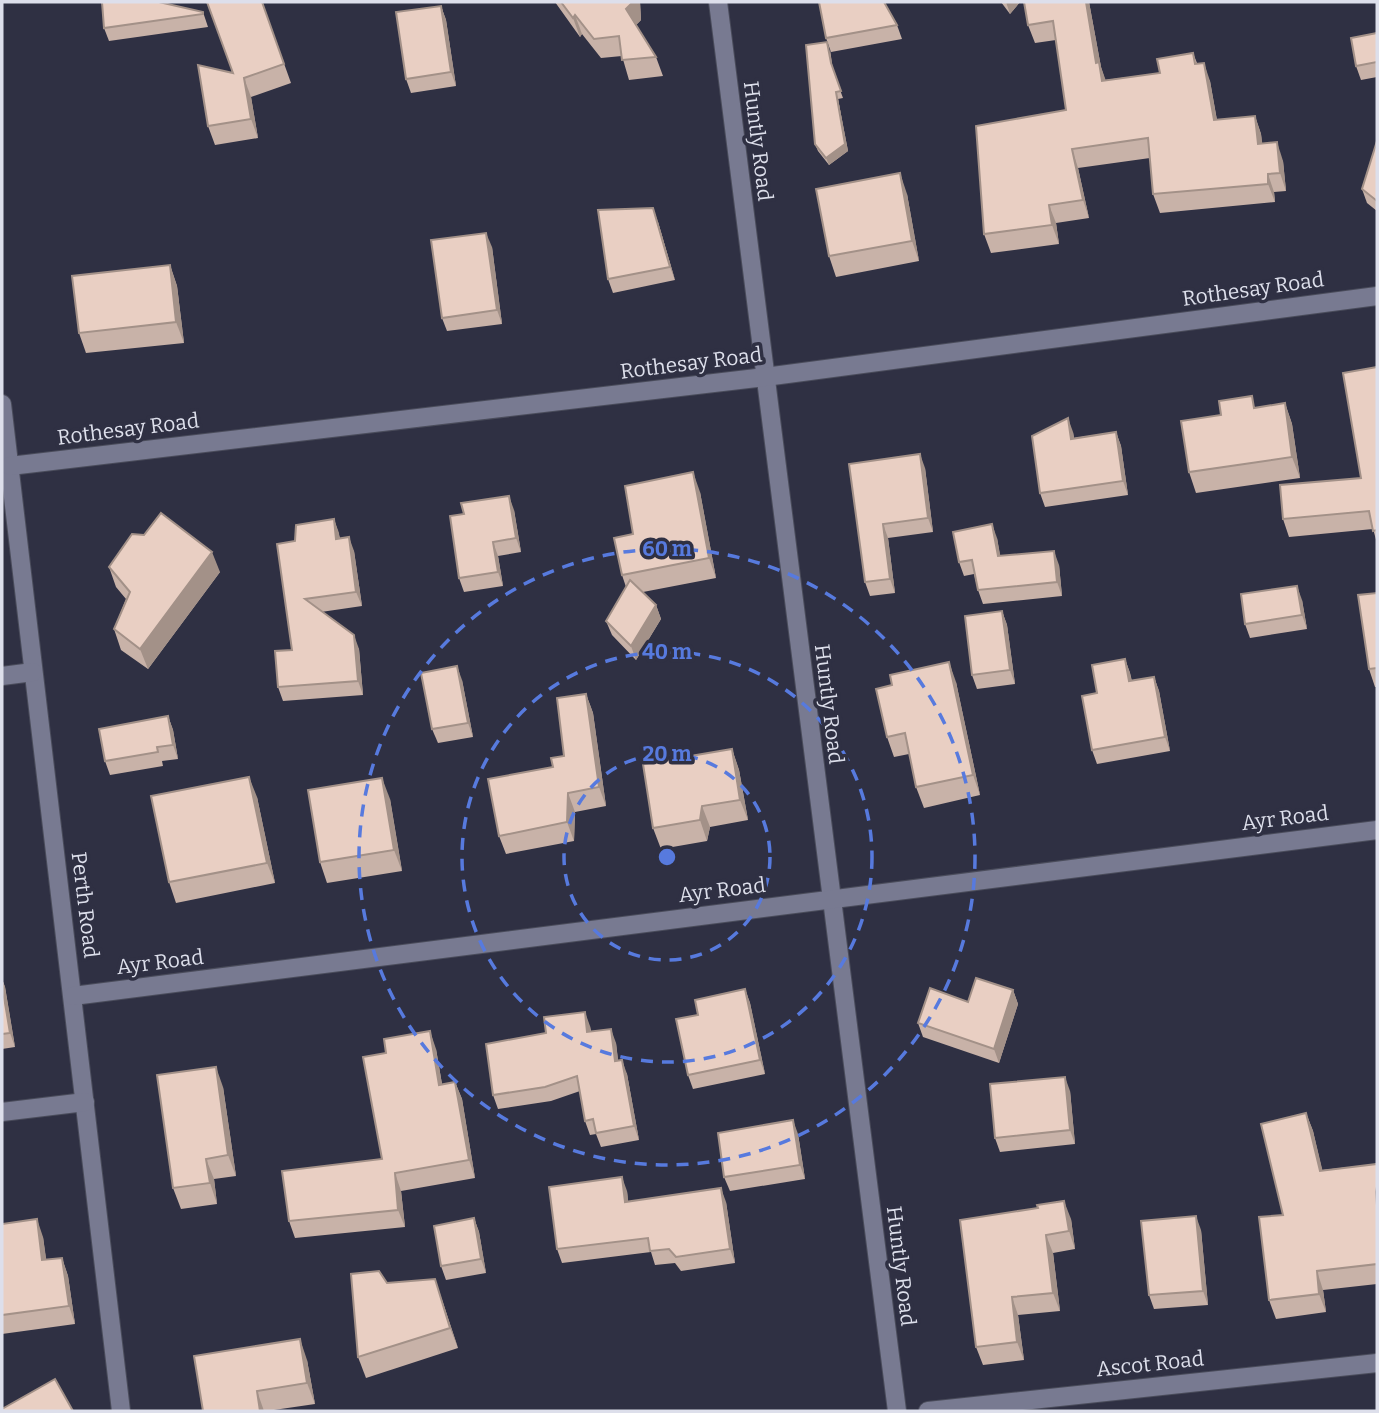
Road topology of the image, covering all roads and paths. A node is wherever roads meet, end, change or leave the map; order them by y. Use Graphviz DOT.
graph roads {
  1 [pos="718,2"];
  2 [pos="1377,296"];
  3 [pos="765,377"];
  4 [pos="2,404"];
  5 [pos="9,466"];
  6 [pos="33,672"];
  7 [pos="2,676"];
  8 [pos="1377,830"];
  9 [pos="830,899"];
  10 [pos="73,996"];
  11 [pos="85,1102"];
  12 [pos="2,1112"];
  13 [pos="1377,1363"];
  14 [pos="121,1411"];
  15 [pos="897,1411"];
  16 [pos="928,1411"];
  1 -- 3 [label="street, Huntly Road"];
  2 -- 3 [label="street, Rothesay Road"];
  3 -- 5 [label="street, Rothesay Road"];
  3 -- 9 [label="street, Huntly Road"];
  4 -- 5 [label="street, Perth Road"];
  5 -- 6 [label="street, Perth Road"];
  6 -- 7 [label="street"];
  6 -- 10 [label="street, Perth Road"];
  8 -- 9 [label="street, Ayr Road"];
  9 -- 10 [label="street, Ayr Road"];
  9 -- 15 [label="street, Huntly Road"];
  10 -- 11 [label="street, Perth Road"];
  11 -- 12 [label="street"];
  11 -- 14 [label="street, Perth Road"];
  13 -- 16 [label="street, Ascot Road"];
}
